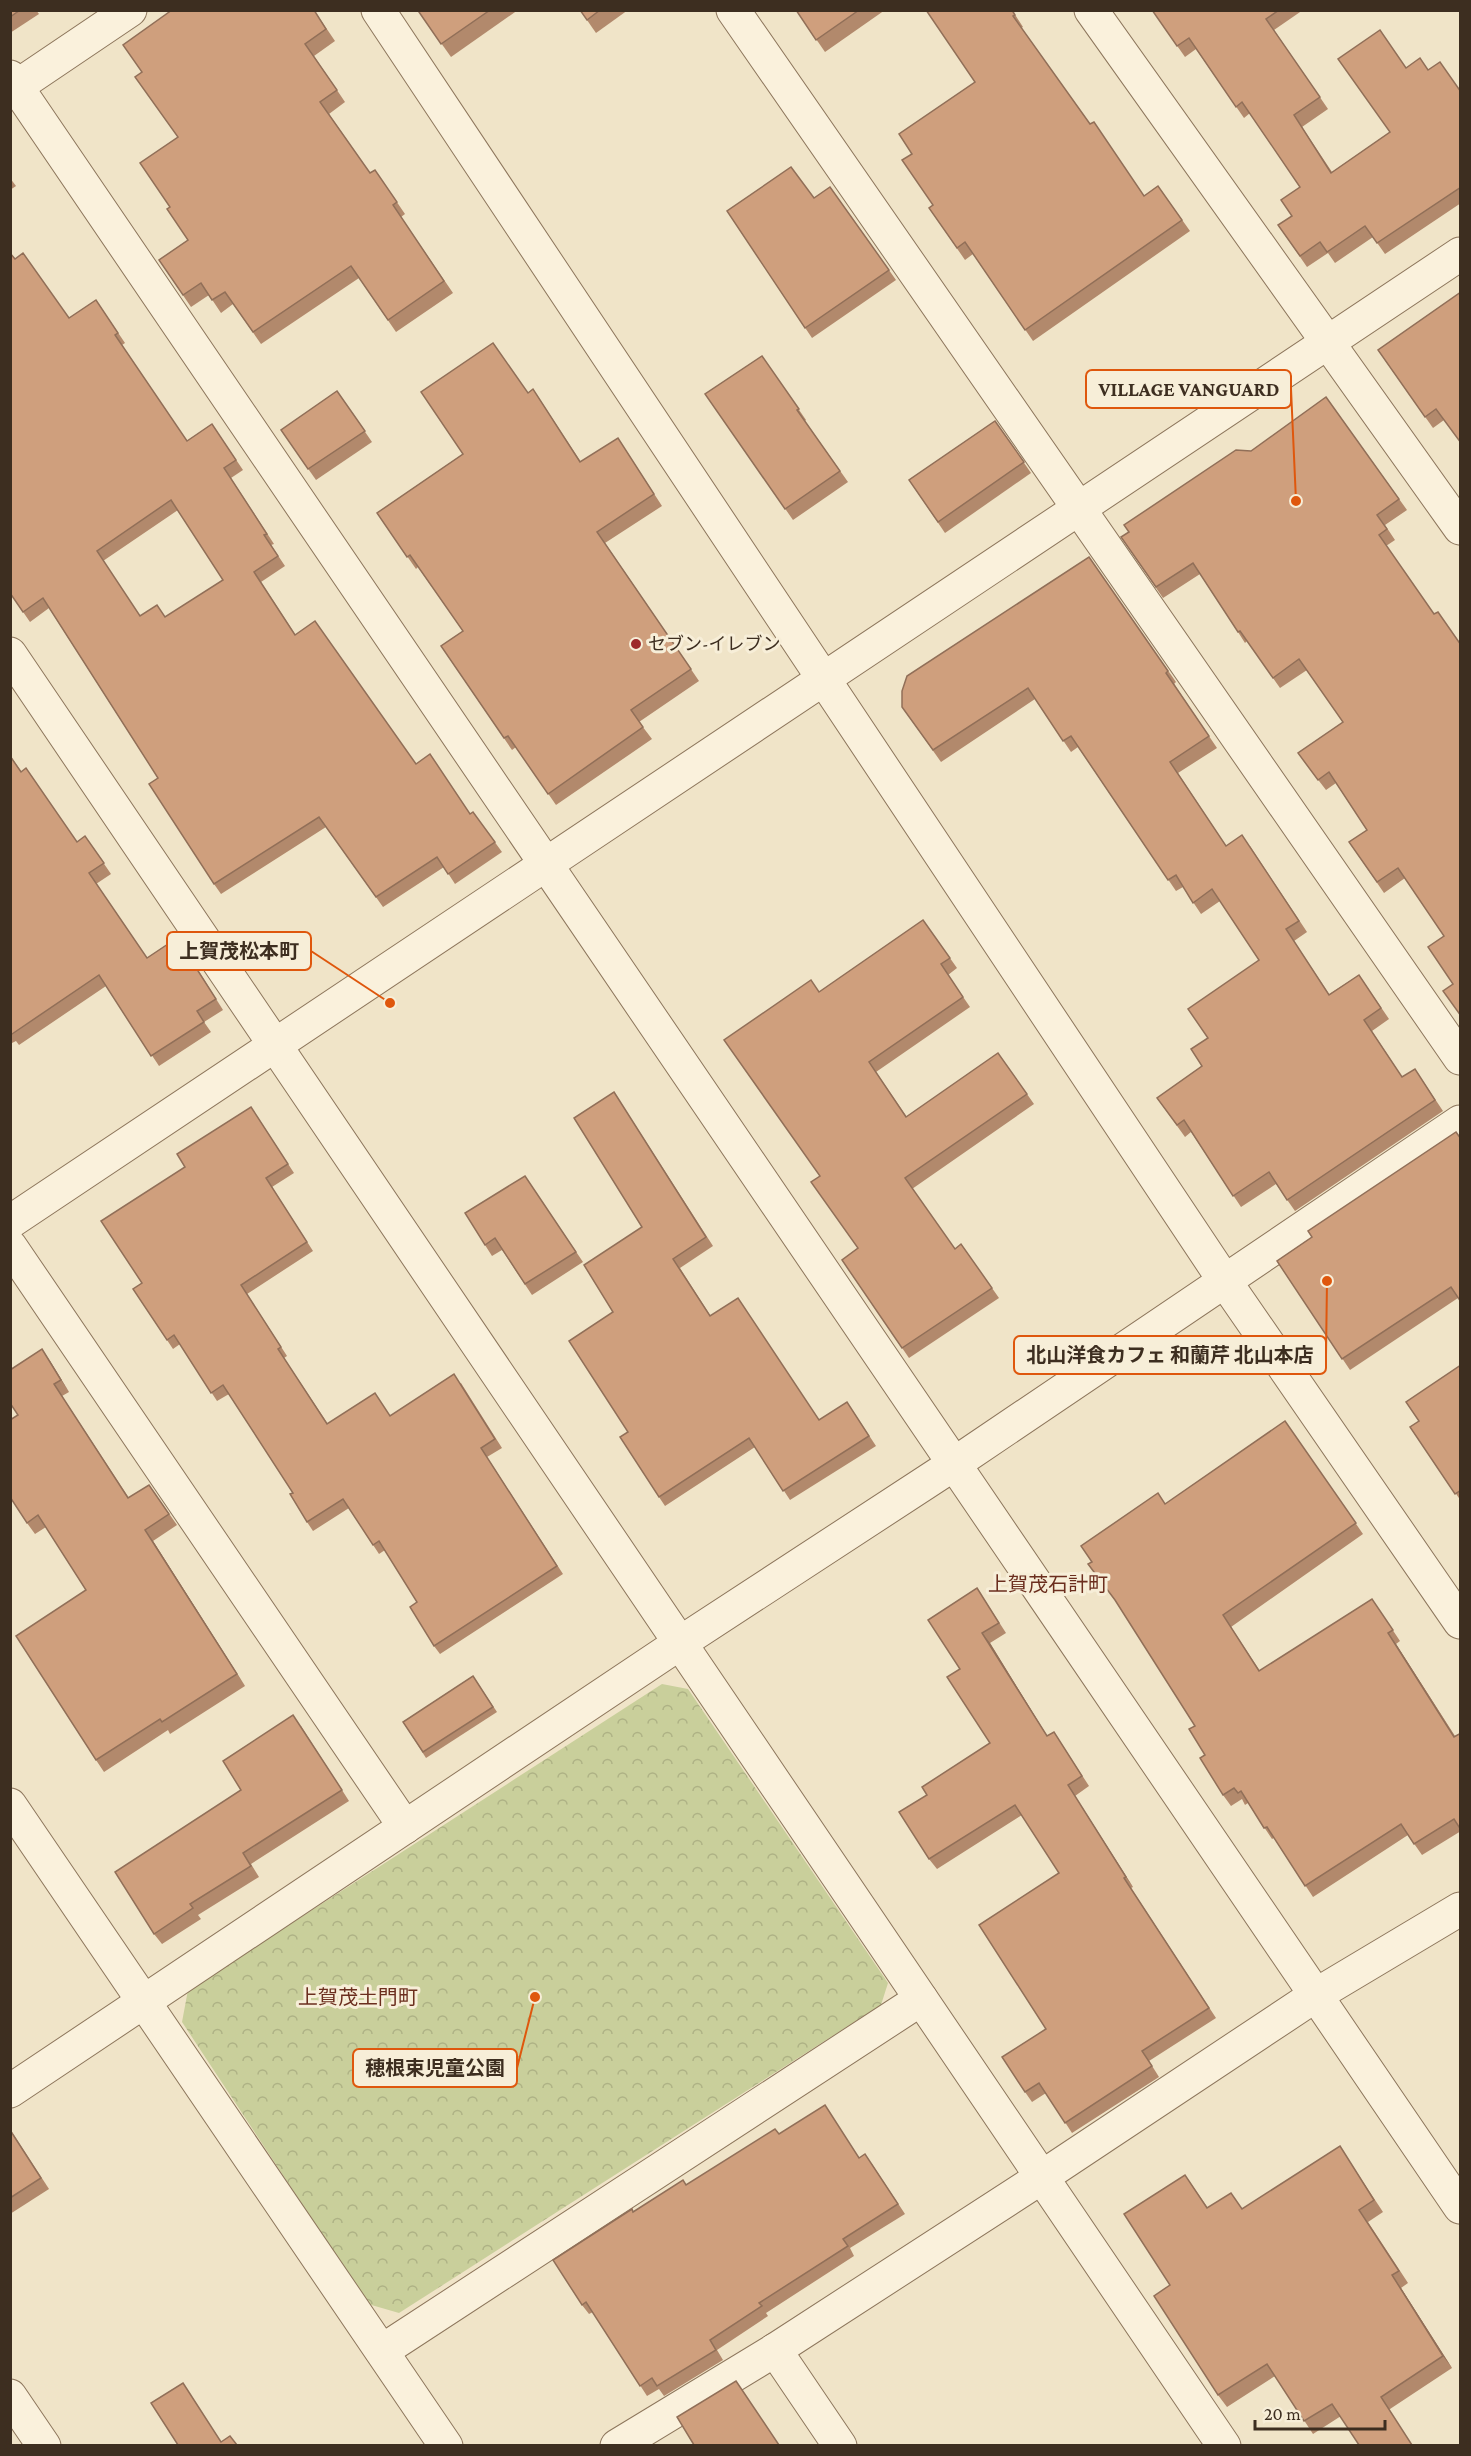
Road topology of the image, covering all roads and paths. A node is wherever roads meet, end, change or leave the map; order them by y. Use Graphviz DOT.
graph roads {
  1 [pos="130,10"];
  2 [pos="378,10"];
  3 [pos="734,10"];
  4 [pos="1091,10"];
  5 [pos="13,85"];
  6 [pos="1461,254"];
  7 [pos="1329,343"];
  8 [pos="1079,509"];
  9 [pos="1461,528"];
  10 [pos="10,654"];
  11 [pos="824,680"];
  12 [pos="547,864"];
  13 [pos="275,1045"];
  14 [pos="1461,1058"];
  15 [pos="1461,1122"];
  16 [pos="10,1222"];
  17 [pos="10,1246"];
  18 [pos="1224,1280"];
  19 [pos="954,1464"];
  20 [pos="1461,1622"];
  21 [pos="680,1643"];
  22 [pos="10,1805"];
  23 [pos="405,1827"];
  24 [pos="1461,1909"];
  25 [pos="1316,1995"];
  26 [pos="921,1999"];
  27 [pos="144,2001"];
  28 [pos="10,2091"];
  29 [pos="1042,2177"];
  30 [pos="1461,2206"];
  31 [pos="775,2350"];
  32 [pos="382,2351"];
  33 [pos="10,2396"];
  34 [pos="44,2445"];
  35 [pos="446,2445"];
  36 [pos="617,2445"];
  37 [pos="840,2445"];
  38 [pos="1224,2445"];
  1 -- 5 [label="street"];
  2 -- 11 [label="street"];
  3 -- 8 [label="street"];
  4 -- 7 [label="street"];
  5 -- 12 [label="street"];
  6 -- 7 [label="street"];
  7 -- 8 [label="street"];
  7 -- 9 [label="street"];
  8 -- 11 [label="street"];
  8 -- 14 [label="street"];
  10 -- 13 [label="street"];
  11 -- 12 [label="street"];
  11 -- 18 [label="street"];
  12 -- 13 [label="street"];
  12 -- 19 [label="street"];
  13 -- 16 [label="street"];
  13 -- 21 [label="street"];
  15 -- 18 [label="street"];
  17 -- 23 [label="street"];
  18 -- 19 [label="street"];
  18 -- 20 [label="street"];
  19 -- 21 [label="street"];
  19 -- 25 [label="street"];
  21 -- 23 [label="street"];
  21 -- 26 [label="street"];
  22 -- 27 [label="street"];
  23 -- 27 [label="street"];
  24 -- 25 [label="street"];
  25 -- 29 [label="street"];
  25 -- 30 [label="street"];
  26 -- 29 [label="street"];
  26 -- 32 [label="street"];
  27 -- 28 [label="street"];
  27 -- 32 [label="street"];
  29 -- 31 [label="street"];
  29 -- 38 [label="street"];
  31 -- 36 [label="street"];
  31 -- 37 [label="street"];
  32 -- 35 [label="street"];
  33 -- 34 [label="street"];
}
